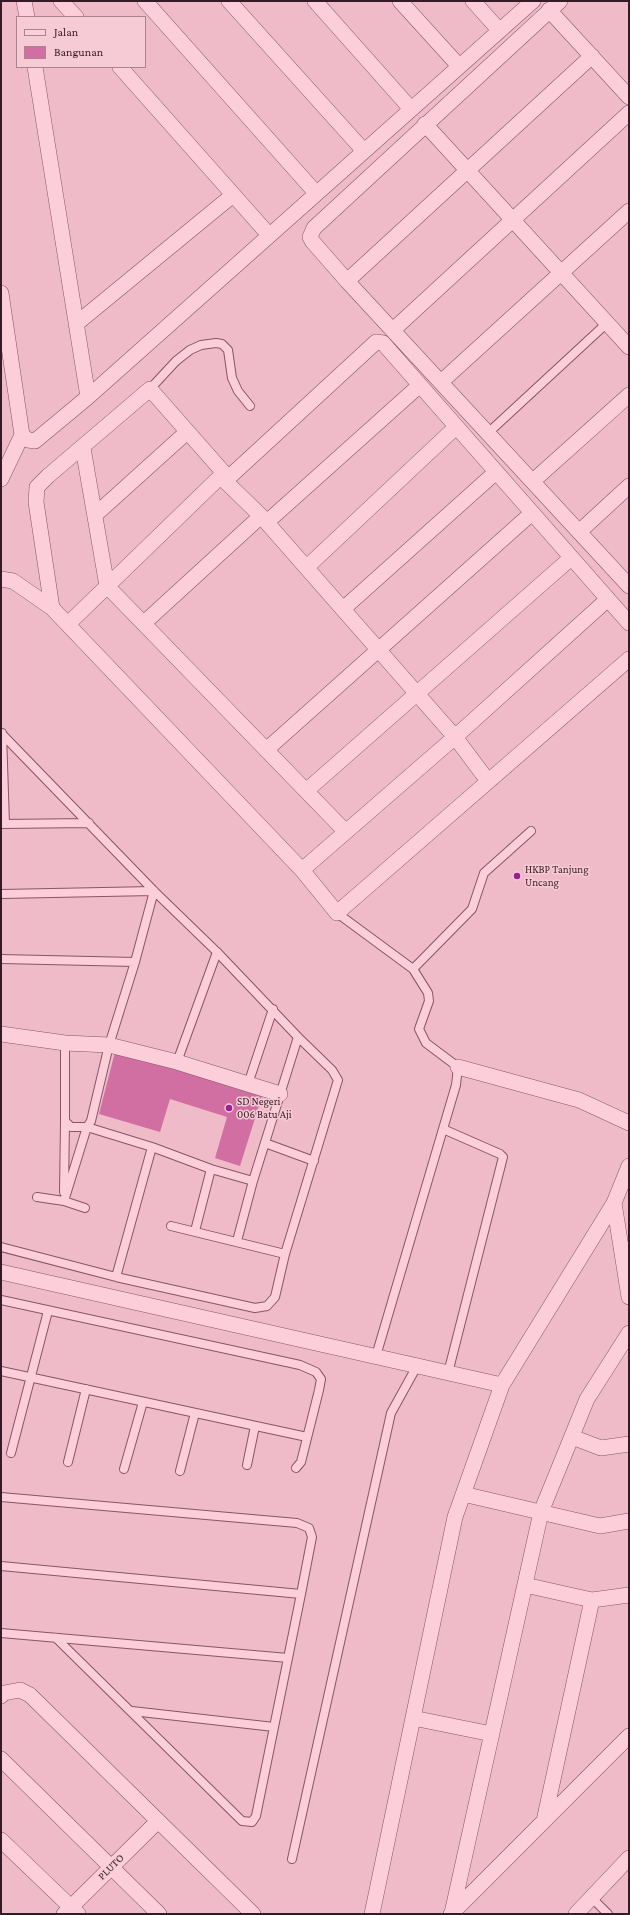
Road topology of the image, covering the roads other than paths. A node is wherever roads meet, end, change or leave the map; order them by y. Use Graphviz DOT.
graph roads {
  1 [pos="24,1"];
  2 [pos="61,1"];
  3 [pos="145,1"];
  4 [pos="229,1"];
  5 [pos="315,1"];
  6 [pos="400,1"];
  7 [pos="473,1"];
  8 [pos="533,1"];
  9 [pos="555,6"];
  10 [pos="27,16"];
  11 [pos="75,16"];
  12 [pos="499,30"];
  13 [pos="592,56"];
  14 [pos="459,66"];
  15 [pos="35,68"];
  16 [pos="121,68"];
  17 [pos="629,97"];
  18 [pos="629,113"];
  19 [pos="415,121"];
  20 [pos="364,151"];
  21 [pos="467,170"];
  22 [pos="316,193"];
  23 [pos="233,194"];
  24 [pos="629,211"];
  25 [pos="512,219"];
  26 [pos="270,235"];
  27 [pos="561,273"];
  28 [pos="347,281"];
  29 [pos="1,293"];
  30 [pos="607,323"];
  31 [pos="76,324"];
  32 [pos="393,330"];
  33 [pos="629,347"];
  34 [pos="421,376"];
  35 [pos="441,382"];
  36 [pos="150,389"];
  37 [pos="629,395"];
  38 [pos="88,397"];
  39 [pos="250,406"];
  40 [pos="456,427"];
  41 [pos="188,432"];
  42 [pos="488,433"];
  43 [pos="22,436"];
  44 [pos="83,448"];
  45 [pos="496,472"];
  46 [pos="224,477"];
  47 [pos="1,479"];
  48 [pos="533,481"];
  49 [pos="629,486"];
  50 [pos="532,513"];
  51 [pos="95,515"];
  52 [pos="264,519"];
  53 [pos="579,532"];
  54 [pos="571,558"];
  55 [pos="307,567"];
  56 [pos="1,579"];
  57 [pos="628,583"];
  58 [pos="107,586"];
  59 [pos="608,599"];
  60 [pos="52,608"];
  61 [pos="343,609"];
  62 [pos="144,623"];
  63 [pos="629,623"];
  64 [pos="68,624"];
  65 [pos="379,650"];
  66 [pos="629,658"];
  67 [pos="418,694"];
  68 [pos="1,733"];
  69 [pos="455,737"];
  70 [pos="266,750"];
  71 [pos="488,782"];
  72 [pos="306,791"];
  73 [pos="89,823"];
  74 [pos="3,824"];
  75 [pos="531,831"];
  76 [pos="346,832"];
  77 [pos="302,870"];
  78 [pos="154,891"];
  79 [pos="1,894"];
  80 [pos="337,913"];
  81 [pos="217,952"];
  82 [pos="1,958"];
  83 [pos="135,962"];
  84 [pos="413,969"];
  85 [pos="273,1009"];
  86 [pos="1,1034"];
  87 [pos="298,1037"];
  88 [pos="65,1043"];
  89 [pos="109,1045"];
  90 [pos="177,1062"];
  91 [pos="458,1067"];
  92 [pos="248,1084"];
  93 [pos="280,1094"];
  94 [pos="66,1121"];
  95 [pos="629,1122"];
  96 [pos="87,1128"];
  97 [pos="443,1129"];
  98 [pos="265,1143"];
  99 [pos="152,1147"];
  100 [pos="314,1161"];
  101 [pos="629,1166"];
  102 [pos="211,1169"];
  103 [pos="252,1181"];
  104 [pos="37,1197"];
  105 [pos="64,1201"];
  106 [pos="614,1204"];
  107 [pos="85,1208"];
  108 [pos="171,1226"];
  109 [pos="195,1231"];
  110 [pos="237,1241"];
  111 [pos="1,1247"];
  112 [pos="285,1254"];
  113 [pos="1,1272"];
  114 [pos="116,1277"];
  115 [pos="629,1297"];
  116 [pos="1,1300"];
  117 [pos="48,1311"];
  118 [pos="629,1333"];
  119 [pos="376,1356"];
  120 [pos="417,1366"];
  121 [pos="1,1371"];
  122 [pos="448,1373"];
  123 [pos="31,1378"];
  124 [pos="502,1385"];
  125 [pos="86,1389"];
  126 [pos="143,1402"];
  127 [pos="195,1413"];
  128 [pos="255,1426"];
  129 [pos="307,1437"];
  130 [pos="572,1437"];
  131 [pos="629,1444"];
  132 [pos="11,1453"];
  133 [pos="68,1462"];
  134 [pos="247,1465"];
  135 [pos="296,1468"];
  136 [pos="124,1470"];
  137 [pos="180,1471"];
  138 [pos="464,1494"];
  139 [pos="1,1497"];
  140 [pos="541,1512"];
  141 [pos="629,1521"];
  142 [pos="1,1566"];
  143 [pos="525,1585"];
  144 [pos="301,1594"];
  145 [pos="629,1595"];
  146 [pos="592,1600"];
  147 [pos="1,1633"];
  148 [pos="56,1638"];
  149 [pos="288,1658"];
  150 [pos="1,1696"];
  151 [pos="132,1711"];
  152 [pos="413,1718"];
  153 [pos="274,1727"];
  154 [pos="492,1734"];
  155 [pos="629,1736"];
  156 [pos="1,1759"];
  157 [pos="158,1820"];
  158 [pos="544,1821"];
  159 [pos="1,1840"];
  160 [pos="629,1858"];
  161 [pos="292,1859"];
  162 [pos="111,1867"];
  163 [pos="592,1898"];
  164 [pos="71,1912"];
  165 [pos="452,1913"];
  166 [pos="159,1914"];
  167 [pos="252,1914"];
  168 [pos="372,1914"];
  169 [pos="576,1914"];
  170 [pos="608,1914"];
  1 -- 10 [label="street"];
  2 -- 11 [label="street"];
  3 -- 22 [label="street"];
  4 -- 20 [label="street"];
  5 -- 19 [label="street"];
  6 -- 14 [label="street"];
  7 -- 12 [label="street"];
  8 -- 12 [label="street"];
  9 -- 13 [label="street"];
  9 -- 19 [label="street"];
  12 -- 14 [label="street"];
  13 -- 17 [label="street"];
  13 -- 21 [label="street"];
  14 -- 19 [label="street"];
  15 -- 31 [label="street"];
  16 -- 23 [label="street"];
  18 -- 25 [label="street"];
  19 -- 20 [label="street"];
  19 -- 21 [label="street"];
  19 -- 28 [label="street"];
  20 -- 22 [label="street"];
  21 -- 25 [label="street"];
  21 -- 28 [label="street"];
  22 -- 26 [label="street"];
  23 -- 26 [label="street"];
  23 -- 31 [label="street"];
  24 -- 27 [label="street"];
  25 -- 27 [label="street"];
  25 -- 32 [label="street"];
  26 -- 38 [label="street"];
  27 -- 30 [label="street"];
  27 -- 35 [label="street"];
  28 -- 32 [label="street"];
  29 -- 43 [label="street"];
  30 -- 33 [label="street"];
  30 -- 42 [label="lane"];
  31 -- 38 [label="street"];
  32 -- 34 [label="street"];
  34 -- 35 [label="street"];
  34 -- 40 [label="street"];
  34 -- 46 [label="street"];
  34 -- 52 [label="street"];
  35 -- 42 [label="street"];
  36 -- 39 [label="lane"];
  36 -- 41 [label="street"];
  36 -- 44 [label="street"];
  37 -- 48 [label="street"];
  38 -- 43 [label="street"];
  40 -- 45 [label="street"];
  40 -- 55 [label="street"];
  41 -- 46 [label="street"];
  41 -- 51 [label="street"];
  42 -- 48 [label="street"];
  43 -- 47 [label="street"];
  44 -- 51 [label="street"];
  44 -- 60 [label="street"];
  45 -- 50 [label="street"];
  45 -- 61 [label="street"];
  46 -- 52 [label="street"];
  46 -- 58 [label="street"];
  48 -- 53 [label="street"];
  49 -- 53 [label="street"];
  50 -- 54 [label="street"];
  50 -- 65 [label="street"];
  51 -- 58 [label="street"];
  52 -- 55 [label="street"];
  52 -- 62 [label="street"];
  53 -- 57 [label="street"];
  54 -- 59 [label="street"];
  54 -- 67 [label="street"];
  55 -- 61 [label="street"];
  56 -- 60 [label="street"];
  58 -- 62 [label="street"];
  58 -- 64 [label="street"];
  59 -- 63 [label="street"];
  59 -- 69 [label="street"];
  60 -- 64 [label="street"];
  61 -- 65 [label="street"];
  62 -- 70 [label="street"];
  64 -- 77 [label="street"];
  65 -- 67 [label="street"];
  65 -- 70 [label="street"];
  66 -- 71 [label="street"];
  67 -- 69 [label="street"];
  67 -- 72 [label="street"];
  68 -- 73 [label="lane"];
  68 -- 74 [label="lane"];
  69 -- 71 [label="street"];
  69 -- 76 [label="street"];
  70 -- 72 [label="street"];
  71 -- 80 [label="street"];
  72 -- 76 [label="street"];
  73 -- 74 [label="lane"];
  73 -- 78 [label="lane"];
  75 -- 84 [label="lane"];
  76 -- 77 [label="street"];
  77 -- 80 [label="street"];
  78 -- 79 [label="lane"];
  78 -- 81 [label="lane"];
  78 -- 83 [label="lane"];
  80 -- 84 [label="lane"];
  81 -- 85 [label="lane"];
  81 -- 90 [label="lane"];
  82 -- 83 [label="lane"];
  83 -- 89 [label="lane"];
  84 -- 91 [label="lane"];
  85 -- 87 [label="lane"];
  85 -- 92 [label="lane"];
  86 -- 88 [label="street"];
  87 -- 93 [label="lane"];
  87 -- 100 [label="lane"];
  88 -- 89 [label="street"];
  88 -- 94 [label="lane"];
  89 -- 90 [label="street"];
  89 -- 96 [label="lane"];
  90 -- 92 [label="street"];
  91 -- 95 [label="street"];
  91 -- 97 [label="lane"];
  92 -- 93 [label="street"];
  93 -- 98 [label="lane"];
  94 -- 96 [label="lane"];
  94 -- 105 [label="lane"];
  96 -- 99 [label="lane"];
  96 -- 105 [label="lane"];
  97 -- 119 [label="lane"];
  97 -- 122 [label="lane"];
  98 -- 100 [label="lane"];
  98 -- 103 [label="lane"];
  99 -- 102 [label="lane"];
  99 -- 114 [label="lane"];
  100 -- 112 [label="lane"];
  101 -- 106 [label="street"];
  102 -- 103 [label="lane"];
  102 -- 109 [label="lane"];
  103 -- 110 [label="lane"];
  104 -- 105 [label="lane"];
  105 -- 107 [label="lane"];
  106 -- 115 [label="street"];
  106 -- 124 [label="street"];
  108 -- 109 [label="lane"];
  109 -- 110 [label="lane"];
  110 -- 112 [label="lane"];
  111 -- 114 [label="lane"];
  112 -- 114 [label="lane"];
  113 -- 119 [label="street"];
  116 -- 117 [label="lane"];
  117 -- 123 [label="lane"];
  117 -- 129 [label="lane"];
  118 -- 130 [label="street"];
  119 -- 120 [label="street"];
  120 -- 122 [label="street"];
  120 -- 161 [label="lane"];
  121 -- 123 [label="lane"];
  122 -- 124 [label="street"];
  123 -- 125 [label="lane"];
  123 -- 132 [label="lane"];
  124 -- 138 [label="street"];
  125 -- 126 [label="lane"];
  125 -- 133 [label="lane"];
  126 -- 127 [label="lane"];
  126 -- 136 [label="lane"];
  127 -- 128 [label="lane"];
  127 -- 137 [label="lane"];
  128 -- 129 [label="lane"];
  128 -- 134 [label="lane"];
  129 -- 135 [label="lane"];
  130 -- 131 [label="street"];
  130 -- 140 [label="street"];
  138 -- 140 [label="street"];
  138 -- 152 [label="street"];
  139 -- 144 [label="lane"];
  140 -- 141 [label="street"];
  140 -- 143 [label="street"];
  142 -- 144 [label="lane"];
  143 -- 146 [label="street"];
  143 -- 154 [label="street"];
  144 -- 149 [label="lane"];
  145 -- 146 [label="street"];
  146 -- 158 [label="street"];
  147 -- 148 [label="lane"];
  148 -- 149 [label="lane"];
  148 -- 151 [label="lane"];
  149 -- 153 [label="lane"];
  150 -- 157 [label="street"];
  151 -- 153 [label="lane"];
  151 -- 153 [label="lane"];
  152 -- 154 [label="street"];
  152 -- 168 [label="street"];
  154 -- 165 [label="street"];
  155 -- 158 [label="street"];
  156 -- 162 [label="street"];
  157 -- 162 [label="street, PLUTO"];
  157 -- 167 [label="street"];
  158 -- 165 [label="street"];
  159 -- 164 [label="street"];
  160 -- 163 [label="street"];
  162 -- 164 [label="street, PLUTO"];
  162 -- 166 [label="street"];
  163 -- 169 [label="street"];
  163 -- 170 [label="lane"];
}
